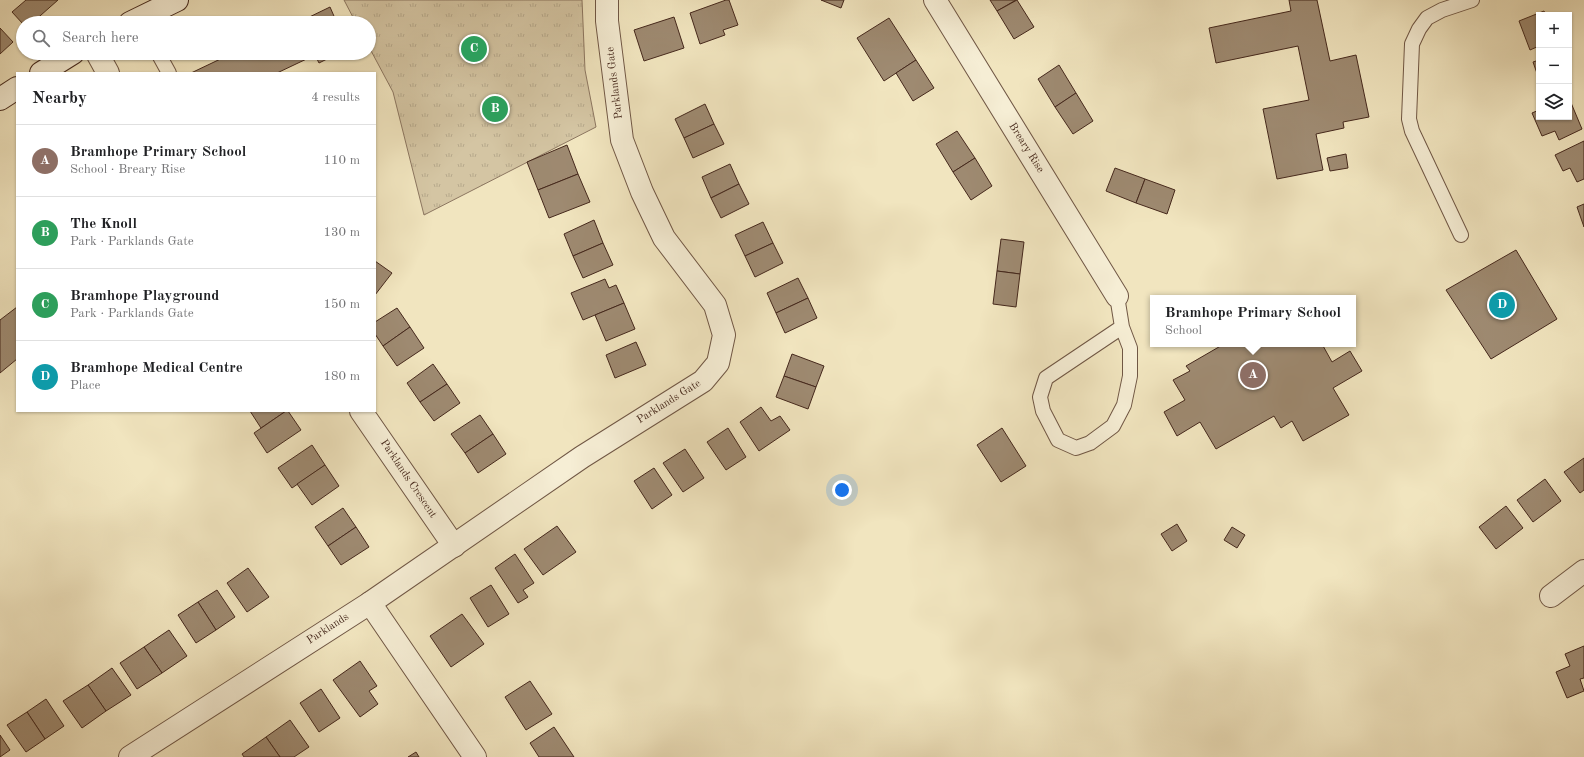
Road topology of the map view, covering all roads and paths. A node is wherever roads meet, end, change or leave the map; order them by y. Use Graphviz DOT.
graph roads {
  1 [pos="177,0"];
  2 [pos="607,0"];
  3 [pos="935,0"];
  4 [pos="1472,0"];
  5 [pos="147,16"];
  6 [pos="62,60"];
  7 [pos="101,60"];
  8 [pos="162,60"];
  9 [pos="43,72"];
  10 [pos="107,72"];
  11 [pos="168,72"];
  12 [pos="16,89"];
  13 [pos="0,99"];
  14 [pos="1461,236"];
  15 [pos="1117,296"];
  16 [pos="1122,327"];
  17 [pos="362,412"];
  18 [pos="454,546"];
  19 [pos="1584,571"];
  20 [pos="1551,596"];
  21 [pos="370,603"];
  22 [pos="130,757"];
  23 [pos="475,757"];
  1 -- 5 [label="street"];
  2 -- 18 [label="street, Parklands Gate"];
  3 -- 15 [label="street, Breary Rise"];
  4 -- 14 [label="lane"];
  6 -- 9 [label="street"];
  7 -- 10 [label="street"];
  8 -- 11 [label="lane"];
  12 -- 13 [label="street"];
  15 -- 16 [label="lane"];
  16 -- 16 [label="lane"];
  17 -- 18 [label="street, Parklands Crescent"];
  18 -- 21 [label="street, Parklands Gate"];
  19 -- 20 [label="street"];
  21 -- 22 [label="street, Parklands"];
  21 -- 23 [label="street"];
}
